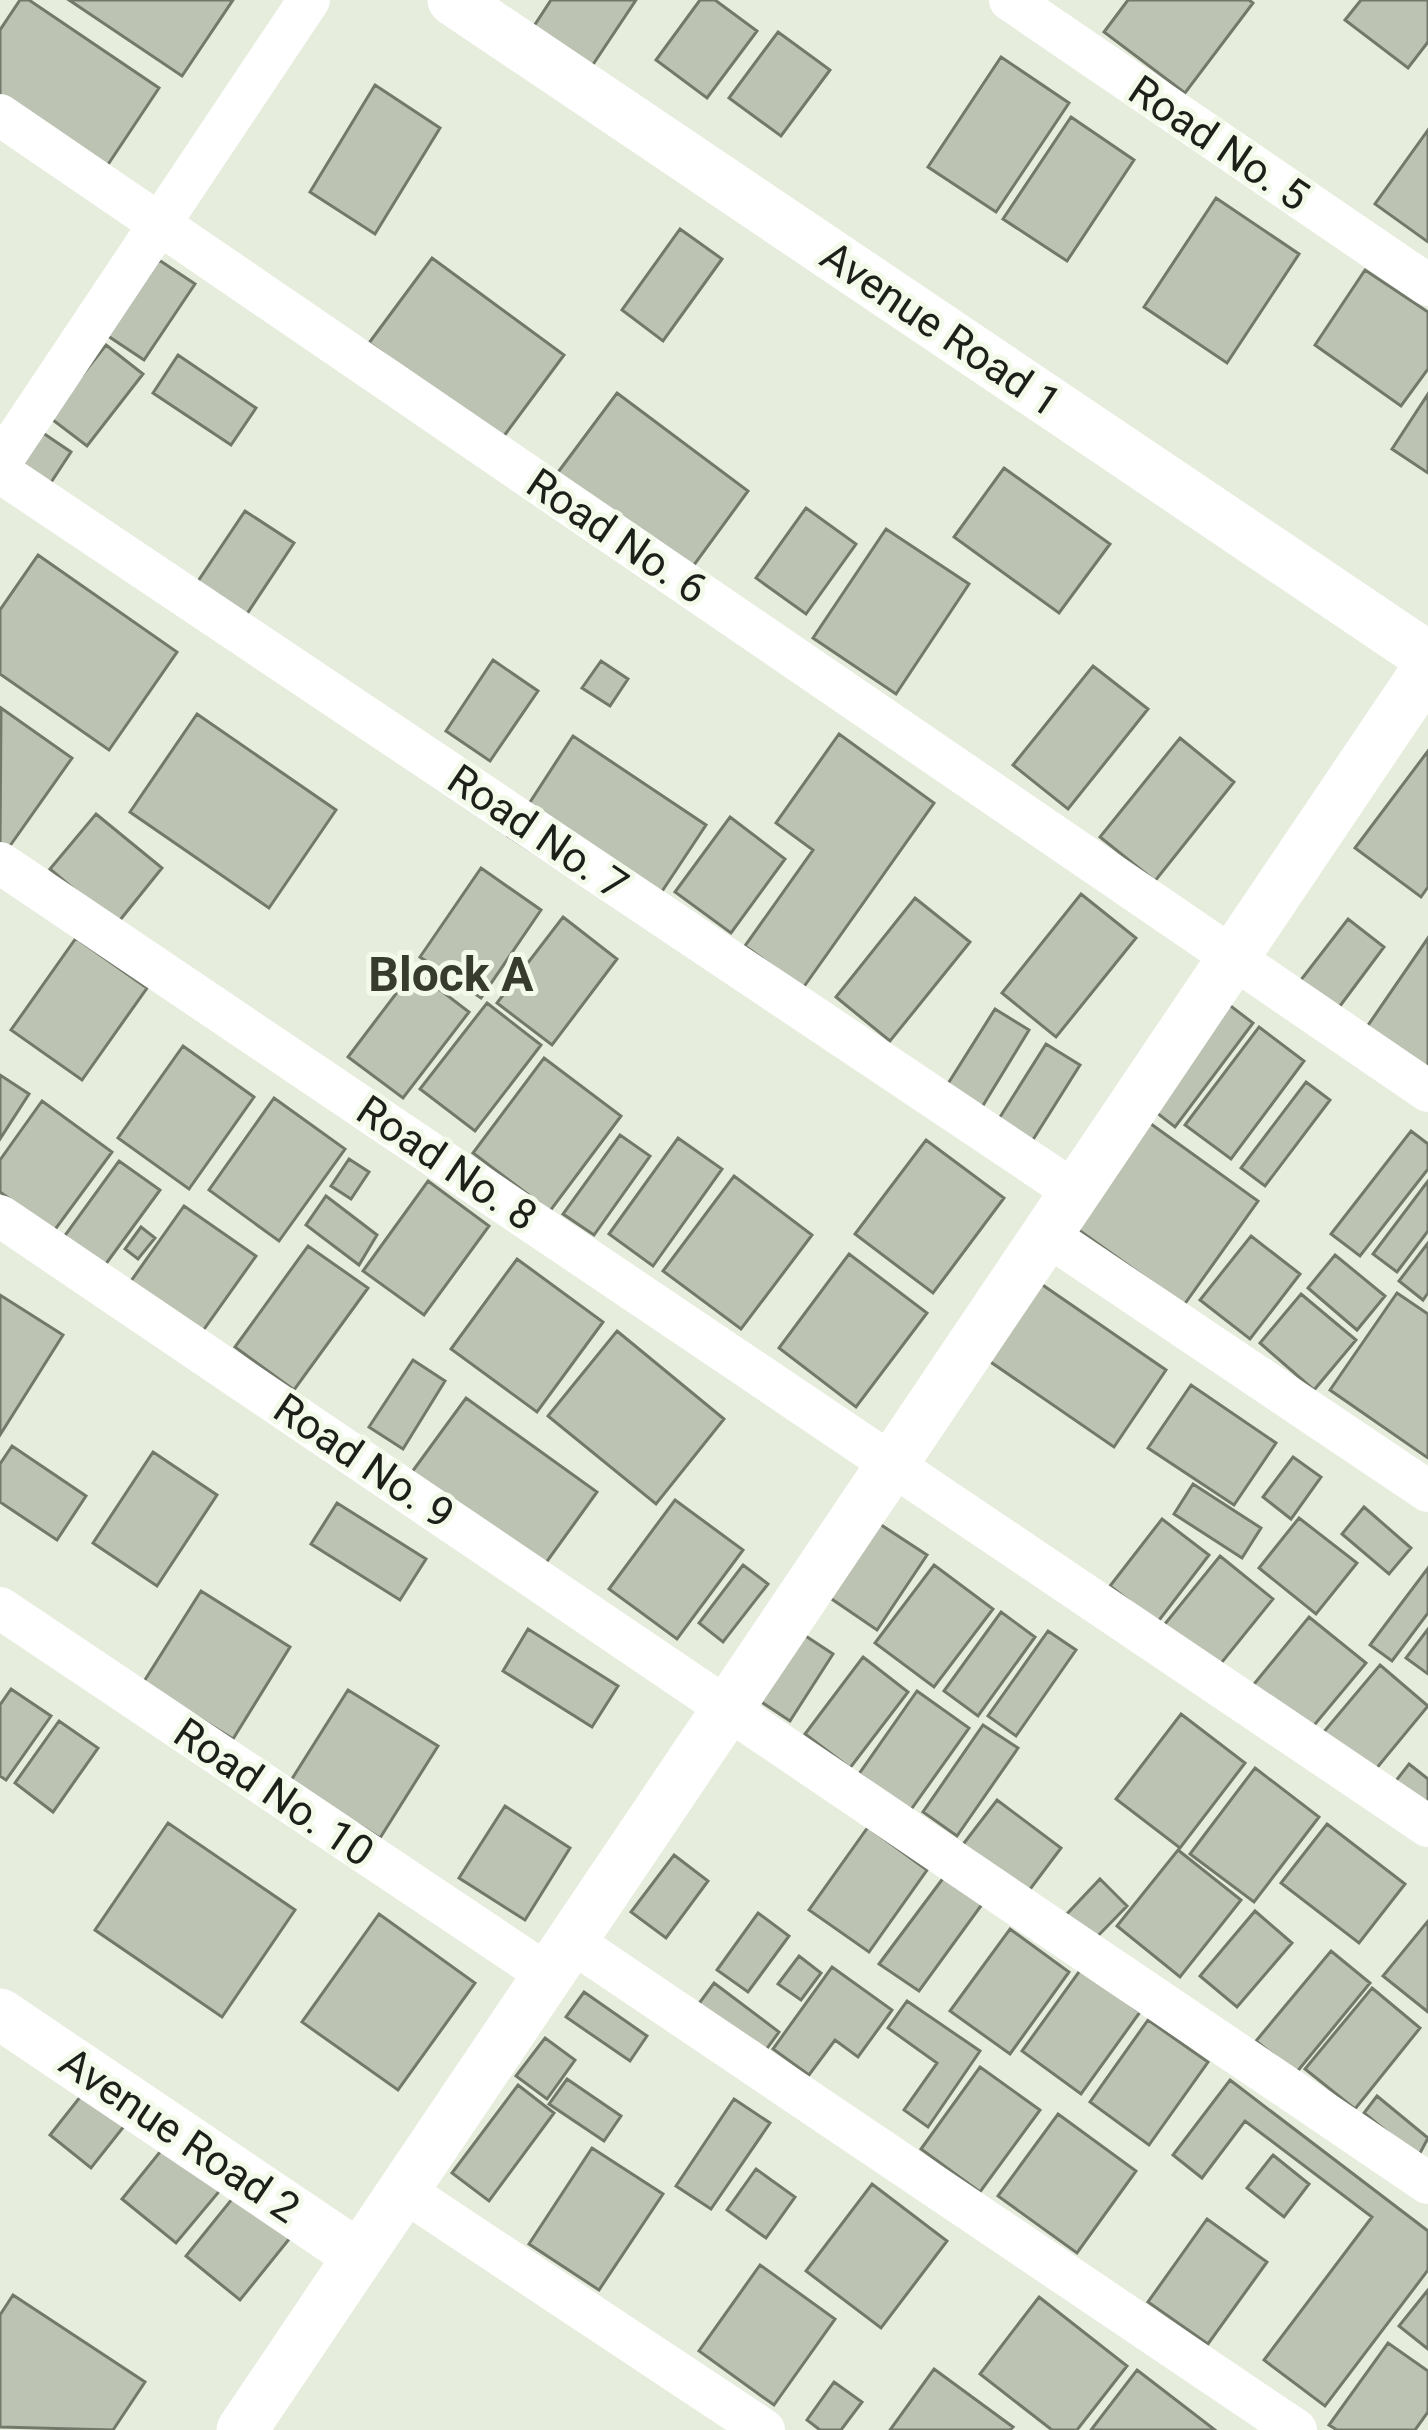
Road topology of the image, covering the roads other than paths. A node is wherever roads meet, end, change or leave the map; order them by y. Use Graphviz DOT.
graph roads {
  1 [pos="309,0"];
  2 [pos="453,0"];
  3 [pos="1010,0"];
  4 [pos="0,116"];
  5 [pos="159,224"];
  6 [pos="1428,285"];
  7 [pos="0,463"];
  8 [pos="0,472"];
  9 [pos="1428,657"];
  10 [pos="1428,668"];
  11 [pos="0,863"];
  12 [pos="1234,956"];
  13 [pos="1428,1091"];
  14 [pos="1075,1192"];
  15 [pos="0,1216"];
  16 [pos="1047,1235"];
  17 [pos="893,1463"];
  18 [pos="1428,1491"];
  19 [pos="0,1608"];
  20 [pos="729,1706"];
  21 [pos="1428,1826"];
  22 [pos="559,1959"];
  23 [pos="0,2014"];
  24 [pos="1428,2182"];
  25 [pos="404,2191"];
  26 [pos="359,2256"];
  27 [pos="261,2424"];
  28 [pos="764,2430"];
  29 [pos="1296,2430"];
  1 -- 5 [label="street"];
  2 -- 9 [label="street, Avenue Road 1"];
  3 -- 6 [label="street, Road No. 5"];
  4 -- 5 [label="street, Road No. 6"];
  5 -- 7 [label="street"];
  5 -- 12 [label="street, Road No. 6"];
  8 -- 14 [label="street, Road No. 7"];
  10 -- 12 [label="street"];
  11 -- 17 [label="street, Road No. 8"];
  12 -- 13 [label="street, Road No. 6"];
  12 -- 14 [label="street"];
  14 -- 16 [label="street"];
  15 -- 20 [label="street, Road No. 9"];
  16 -- 17 [label="street"];
  16 -- 18 [label="street"];
  17 -- 20 [label="street"];
  17 -- 21 [label="street, Road No. 8"];
  19 -- 22 [label="street, Road No. 10"];
  20 -- 22 [label="street"];
  20 -- 24 [label="street, Road No. 9"];
  22 -- 25 [label="street"];
  22 -- 29 [label="street, Road No. 10"];
  23 -- 26 [label="street, Avenue Road 2"];
  25 -- 26 [label="street"];
  25 -- 28 [label="street"];
  26 -- 27 [label="street"];
}
